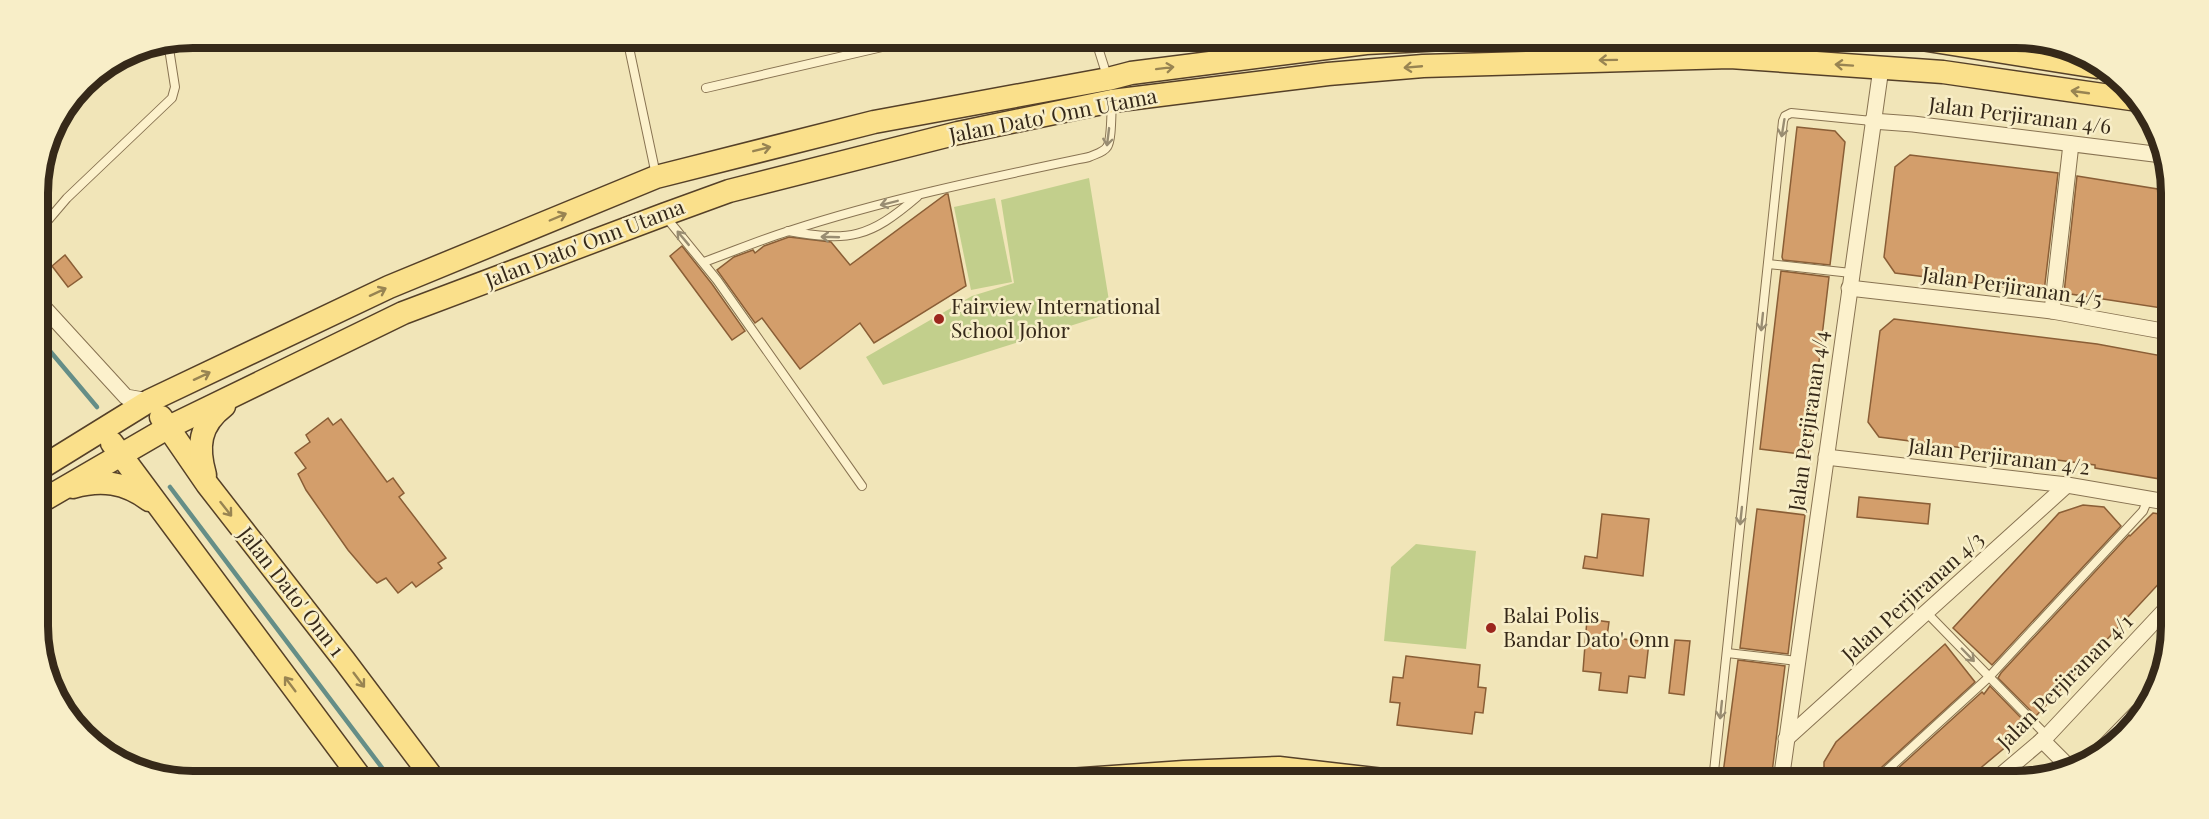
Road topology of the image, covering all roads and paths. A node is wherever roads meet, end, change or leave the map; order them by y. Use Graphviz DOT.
graph roads {
  1 [pos="629,48"];
  2 [pos="878,48"];
  3 [pos="1098,48"];
  4 [pos="1327,48"];
  5 [pos="1978,48"];
  6 [pos="169,50"];
  7 [pos="2083,65"];
  8 [pos="1881,68"];
  9 [pos="706,88"];
  10 [pos="1110,90"];
  11 [pos="2126,98"];
  12 [pos="1872,121"];
  13 [pos="2071,144"];
  14 [pos="2156,154"];
  15 [pos="720,161"];
  16 [pos="656,177"];
  17 [pos="729,191"];
  18 [pos="918,196"];
  19 [pos="663,215"];
  20 [pos="48,220"];
  21 [pos="787,231"];
  22 [pos="704,262"];
  23 [pos="1768,264"];
  24 [pos="1850,281"];
  25 [pos="2052,310"];
  26 [pos="48,312"];
  27 [pos="2161,331"];
  28 [pos="244,390"];
  29 [pos="149,401"];
  30 [pos="168,427"];
  31 [pos="102,430"];
  32 [pos="120,454"];
  33 [pos="1826,457"];
  34 [pos="48,464"];
  35 [pos="207,484"];
  36 [pos="2067,485"];
  37 [pos="862,486"];
  38 [pos="48,496"];
  39 [pos="48,497"];
  40 [pos="2148,499"];
  41 [pos="2161,501"];
  42 [pos="158,506"];
  43 [pos="1928,613"];
  44 [pos="2161,614"];
  45 [pos="1727,653"];
  46 [pos="1797,661"];
  47 [pos="1989,676"];
  48 [pos="2044,738"];
  49 [pos="1786,739"];
  50 [pos="2065,762"];
  51 [pos="355,771"];
  52 [pos="427,771"];
  53 [pos="1714,771"];
  54 [pos="1782,771"];
  55 [pos="1886,771"];
  56 [pos="2006,771"];
  1 -- 16 [label="lane"];
  2 -- 9 [label="lane"];
  3 -- 10 [label="lane"];
  10 -- 4 [label="main road, Jalan Dato' Onn Utama, one-way"];
  5 -- 7 [label="main road"];
  6 -- 20 [label="lane"];
  8 -- 10 [label="main road, Jalan Dato' Onn Utama, one-way"];
  11 -- 8 [label="main road, Jalan Dato' Onn Utama, one-way"];
  8 -- 12 [label="street, Jalan Perjiranan 4/4"];
  15 -- 10 [label="main road, Jalan Dato' Onn Utama, one-way"];
  10 -- 17 [label="main road, Jalan Dato' Onn Utama"];
  10 -- 18 [label="lane, one-way"];
  12 -- 13 [label="street, Jalan Perjiranan 4/6"];
  12 -- 23 [label="lane, one-way"];
  12 -- 24 [label="street, Jalan Perjiranan 4/4"];
  13 -- 14 [label="street, Jalan Perjiranan 4/6"];
  13 -- 25 [label="street"];
  15 -- 16 [label="main road, Jalan Dato' Onn Utama"];
  15 -- 17 [label="main road"];
  29 -- 16 [label="main road, Jalan Dato' Onn Utama, one-way"];
  17 -- 19 [label="main road, Jalan Dato' Onn Utama"];
  18 -- 21 [label="lane, one-way"];
  18 -- 21 [label="lane, one-way"];
  22 -- 19 [label="lane, one-way"];
  19 -- 28 [label="main road, Jalan Dato' Onn Utama"];
  21 -- 22 [label="lane"];
  22 -- 37 [label="lane"];
  23 -- 24 [label="lane"];
  23 -- 45 [label="lane, one-way"];
  24 -- 25 [label="street, Jalan Perjiranan 4/5"];
  24 -- 33 [label="street, Jalan Perjiranan 4/4"];
  25 -- 27 [label="street, Jalan Perjiranan 4/5"];
  26 -- 29 [label="street"];
  28 -- 30 [label="main road, Jalan Dato' Onn Utama"];
  28 -- 35 [label="main road"];
  29 -- 30 [label="main road, Jalan Dato' Onn 1"];
  29 -- 31 [label="main road, Jalan Dato' Onn Utama"];
  30 -- 32 [label="main road, Jalan Dato' Onn Utama"];
  30 -- 35 [label="main road, Jalan Dato' Onn 1"];
  31 -- 32 [label="main road"];
  31 -- 34 [label="main road, Jalan Dato' Onn Utama"];
  32 -- 38 [label="main road, Jalan Dato' Onn Utama"];
  32 -- 42 [label="main road"];
  33 -- 36 [label="street, Jalan Perjiranan 4/2"];
  33 -- 46 [label="street, Jalan Perjiranan 4/4"];
  35 -- 52 [label="main road, Jalan Dato' Onn 1, one-way"];
  36 -- 40 [label="street, Jalan Perjiranan 4/2"];
  36 -- 43 [label="street, Jalan Perjiranan 4/3"];
  39 -- 42 [label="main road"];
  40 -- 41 [label="street, Jalan Perjiranan 4/2"];
  40 -- 47 [label="lane"];
  51 -- 42 [label="main road, one-way"];
  43 -- 47 [label="lane, one-way"];
  43 -- 49 [label="street, Jalan Perjiranan 4/3"];
  44 -- 48 [label="street, Jalan Perjiranan 4/1"];
  45 -- 46 [label="lane"];
  45 -- 53 [label="lane, one-way"];
  46 -- 49 [label="street, Jalan Perjiranan 4/4"];
  47 -- 48 [label="lane"];
  47 -- 55 [label="lane"];
  48 -- 50 [label="street"];
  48 -- 56 [label="street, Jalan Perjiranan 4/1"];
  49 -- 54 [label="street, Jalan Perjiranan 4/4"];
}
